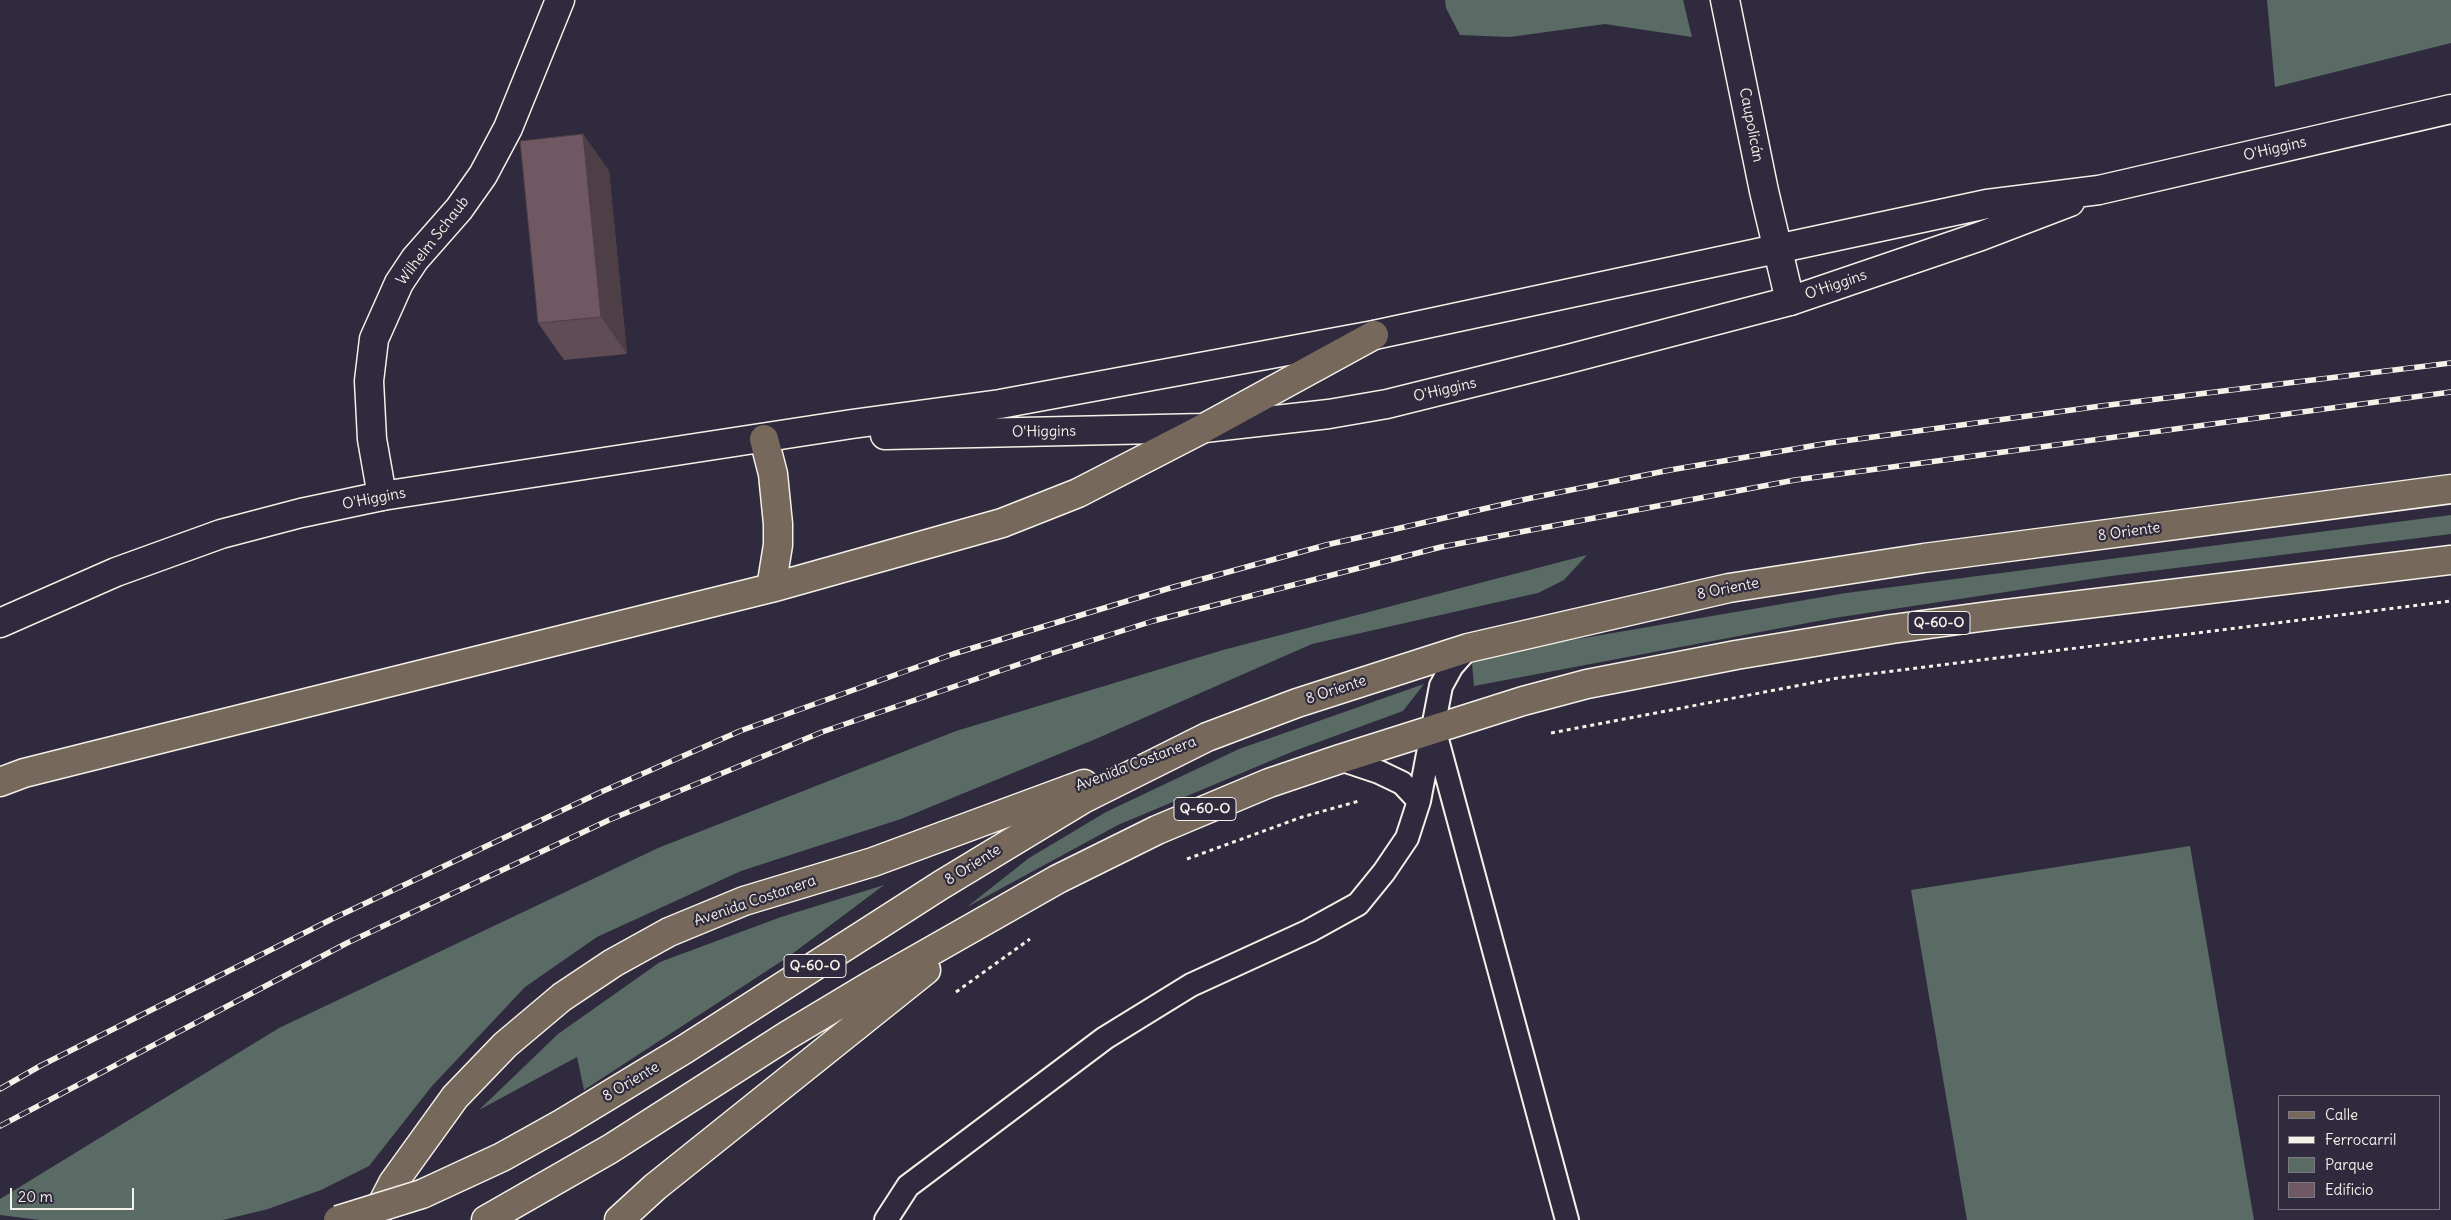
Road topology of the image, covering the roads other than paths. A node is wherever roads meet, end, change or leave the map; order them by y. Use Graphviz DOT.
graph roads {
  1 [pos="560,0"];
  2 [pos="1725,0"];
  3 [pos="2451,109"];
  4 [pos="2099,190"];
  5 [pos="1778,250"];
  6 [pos="1790,301"];
  7 [pos="1374,335"];
  8 [pos="1204,428"];
  9 [pos="764,439"];
  10 [pos="2451,489"];
  11 [pos="382,496"];
  12 [pos="2451,560"];
  13 [pos="770,588"];
  14 [pos="0,623"];
  15 [pos="1468,648"];
  16 [pos="1434,729"];
  17 [pos="1207,737"];
  18 [pos="1340,759"];
  19 [pos="0,782"];
  20 [pos="1419,801"];
  21 [pos="989,919"];
  22 [pos="338,1220"];
  23 [pos="374,1220"];
  24 [pos="486,1220"];
  25 [pos="619,1220"];
  26 [pos="886,1220"];
  27 [pos="1567,1220"];
  1 -- 11 [label="main road, Wilhelm Schaub"];
  2 -- 5 [label="main road, Caupolicán"];
  3 -- 4 [label="main road, O'Higgins"];
  4 -- 5 [label="main road, O'Higgins"];
  4 -- 6 [label="main road, O'Higgins"];
  5 -- 6 [label="main road, Caupolicán"];
  5 -- 7 [label="main road, O'Higgins"];
  6 -- 8 [label="main road, O'Higgins"];
  7 -- 8 [label="main road"];
  7 -- 9 [label="main road, O'Higgins"];
  8 -- 9 [label="main road, O'Higgins"];
  8 -- 13 [label="main road"];
  9 -- 11 [label="main road, O'Higgins"];
  9 -- 13 [label="main road"];
  10 -- 15 [label="main road, 8 Oriente / Q-60-O"];
  11 -- 14 [label="main road, O'Higgins"];
  12 -- 16 [label="main road, Q-60-O"];
  13 -- 19 [label="main road"];
  15 -- 16 [label="lane"];
  15 -- 17 [label="main road, 8 Oriente / Q-60-O"];
  16 -- 18 [label="main road, Q-60-O"];
  16 -- 20 [label="lane"];
  16 -- 27 [label="lane"];
  17 -- 22 [label="main road, 8 Oriente / Q-60-O, bridge"];
  17 -- 23 [label="main road, Avenida Costanera"];
  18 -- 20 [label="lane"];
  18 -- 21 [label="main road, Q-60-O"];
  20 -- 26 [label="lane"];
  21 -- 24 [label="main road, Q-60-O"];
  21 -- 25 [label="main road"];
}
